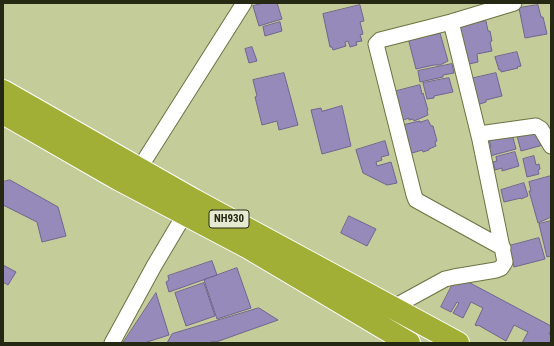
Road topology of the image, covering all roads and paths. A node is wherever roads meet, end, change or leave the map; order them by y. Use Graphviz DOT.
graph roads {
  1 [pos="244,3"];
  2 [pos="514,3"];
  3 [pos="451,22"];
  4 [pos="3,91"];
  5 [pos="3,112"];
  6 [pos="479,134"];
  7 [pos="551,146"];
  8 [pos="139,169"];
  9 [pos="189,207"];
  10 [pos="503,248"];
  11 [pos="392,308"];
  12 [pos="112,343"];
  13 [pos="409,343"];
  14 [pos="458,343"];
  1 -- 8 [label="street"];
  2 -- 3 [label="street"];
  3 -- 6 [label="street"];
  3 -- 10 [label="street"];
  4 -- 8 [label="highway, NH930"];
  5 -- 9 [label="highway, NH930"];
  6 -- 7 [label="street"];
  6 -- 10 [label="street"];
  8 -- 9 [label="highway, NH930"];
  9 -- 11 [label="highway, NH930"];
  9 -- 12 [label="street"];
  9 -- 13 [label="highway, NH930"];
  10 -- 11 [label="street"];
  11 -- 14 [label="highway, NH930"];
}
